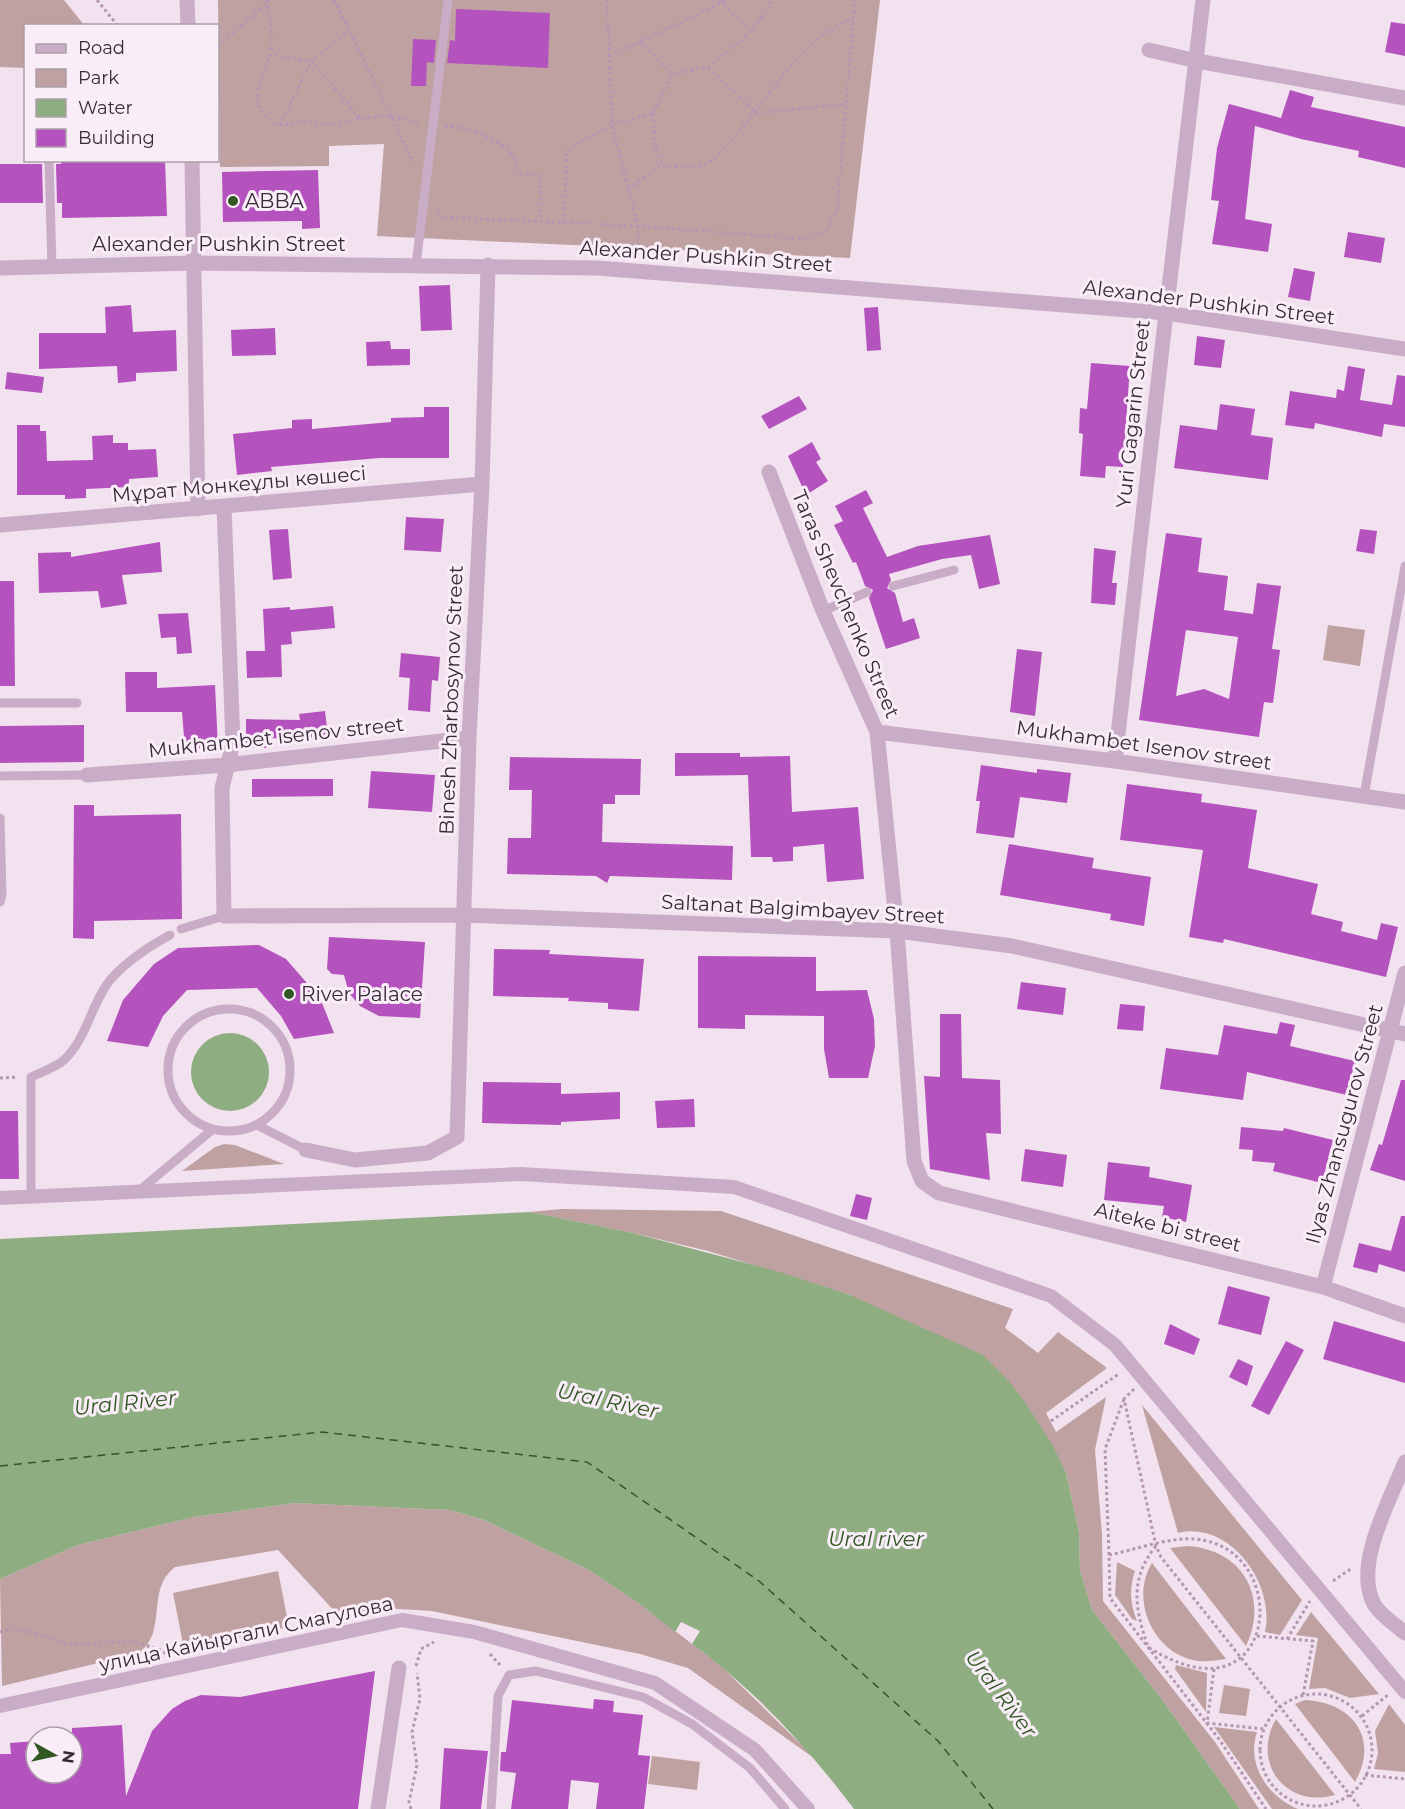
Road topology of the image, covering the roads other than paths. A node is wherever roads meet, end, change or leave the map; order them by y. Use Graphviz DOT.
graph roads {
  1 [pos="188,0"];
  2 [pos="448,0"];
  3 [pos="1203,0"];
  4 [pos="188,24"];
  5 [pos="1149,50"];
  6 [pos="1197,61"];
  7 [pos="1405,98"];
  8 [pos="48,162"];
  9 [pos="192,162"];
  10 [pos="194,263"];
  11 [pos="416,265"];
  12 [pos="488,265"];
  13 [pos="52,266"];
  14 [pos="0,268"];
  15 [pos="1166,313"];
  16 [pos="1405,349"];
  17 [pos="769,472"];
  18 [pos="482,484"];
  19 [pos="224,506"];
  20 [pos="198,509"];
  21 [pos="0,525"];
  22 [pos="1405,566"];
  23 [pos="954,570"];
  24 [pos="893,586"];
  25 [pos="867,592"];
  26 [pos="823,610"];
  27 [pos="0,703"];
  28 [pos="77,703"];
  29 [pos="877,732"];
  30 [pos="469,738"];
  31 [pos="1115,761"];
  32 [pos="226,765"];
  33 [pos="87,775"];
  34 [pos="0,776"];
  35 [pos="1364,796"];
  36 [pos="1405,802"];
  37 [pos="0,818"];
  38 [pos="0,903"];
  39 [pos="464,915"];
  40 [pos="224,916"];
  41 [pos="181,929"];
  42 [pos="897,931"];
  43 [pos="170,934"];
  44 [pos="1405,973"];
  45 [pos="1398,1033"];
  46 [pos="257,1125"];
  47 [pos="213,1129"];
  48 [pos="306,1150"];
  49 [pos="922,1181"];
  50 [pos="140,1190"];
  51 [pos="31,1196"];
  52 [pos="0,1198"];
  53 [pos="1323,1287"];
  54 [pos="1405,1316"];
  55 [pos="1405,1462"];
  56 [pos="1405,1633"];
  57 [pos="399,1668"];
  58 [pos="1402,1689"];
  59 [pos="0,1706"];
  60 [pos="378,1809"];
  61 [pos="491,1809"];
  62 [pos="785,1809"];
  63 [pos="808,1809"];
  1 -- 4 [label="street"];
  2 -- 11 [label="lane"];
  3 -- 6 [label="street, Yuri Gagarin Street"];
  5 -- 6 [label="street"];
  6 -- 7 [label="street"];
  6 -- 15 [label="street, Yuri Gagarin Street"];
  8 -- 13 [label="lane"];
  9 -- 10 [label="street"];
  10 -- 11 [label="street, Alexander Pushkin Street"];
  10 -- 13 [label="street, Alexander Pushkin Street"];
  10 -- 20 [label="street"];
  11 -- 12 [label="street, Alexander Pushkin Street"];
  12 -- 15 [label="street, Alexander Pushkin Street"];
  12 -- 18 [label="street, Binesh Zharbosynov Street"];
  13 -- 14 [label="street, Alexander Pushkin Street"];
  15 -- 16 [label="street, Alexander Pushkin Street"];
  15 -- 31 [label="street, Yuri Gagarin Street"];
  17 -- 26 [label="street, Taras Shevchenko Street"];
  18 -- 19 [label="street, Мұрат Монкеұлы көшесі"];
  18 -- 30 [label="street, Binesh Zharbosynov Street"];
  19 -- 20 [label="street, Мұрат Монкеұлы көшесі"];
  19 -- 32 [label="street"];
  20 -- 21 [label="street, Мұрат Монкеұлы көшесі"];
  22 -- 35 [label="lane"];
  23 -- 24 [label="lane"];
  25 -- 26 [label="lane"];
  26 -- 29 [label="street, Taras Shevchenko Street"];
  27 -- 28 [label="lane"];
  29 -- 31 [label="street, Mukhambet Isenov street"];
  29 -- 42 [label="street, Taras Shevchenko Street"];
  30 -- 32 [label="street, Mukhambet isenov street"];
  30 -- 39 [label="street, Binesh Zharbosynov Street"];
  31 -- 35 [label="street, Mukhambet Isenov street"];
  32 -- 33 [label="street, Mukhambet isenov street"];
  32 -- 40 [label="street"];
  33 -- 34 [label="lane"];
  35 -- 36 [label="street, Mukhambet Isenov street"];
  37 -- 38 [label="lane"];
  39 -- 40 [label="street, Saltanat Balgimbayev Street"];
  39 -- 42 [label="street, Saltanat Balgimbayev Street"];
  39 -- 48 [label="street, Binesh Zharbosynov Street"];
  40 -- 41 [label="lane"];
  42 -- 45 [label="street, Saltanat Balgimbayev Street"];
  42 -- 49 [label="street, Taras Shevchenko Street"];
  43 -- 51 [label="lane"];
  44 -- 45 [label="street, Ilyas Zhansugurov Street"];
  45 -- 53 [label="street, Ilyas Zhansugurov Street"];
  46 -- 47 [label="lane"];
  46 -- 47 [label="lane"];
  46 -- 48 [label="lane"];
  47 -- 50 [label="lane"];
  49 -- 53 [label="street, Aiteke bi street"];
  50 -- 51 [label="street"];
  50 -- 58 [label="street"];
  51 -- 52 [label="street"];
  53 -- 54 [label="street, Aiteke bi street"];
  55 -- 56 [label="street"];
  57 -- 60 [label="street"];
  59 -- 63 [label="street, улица Кайыргали Смагулова"];
  61 -- 62 [label="lane"];
}
